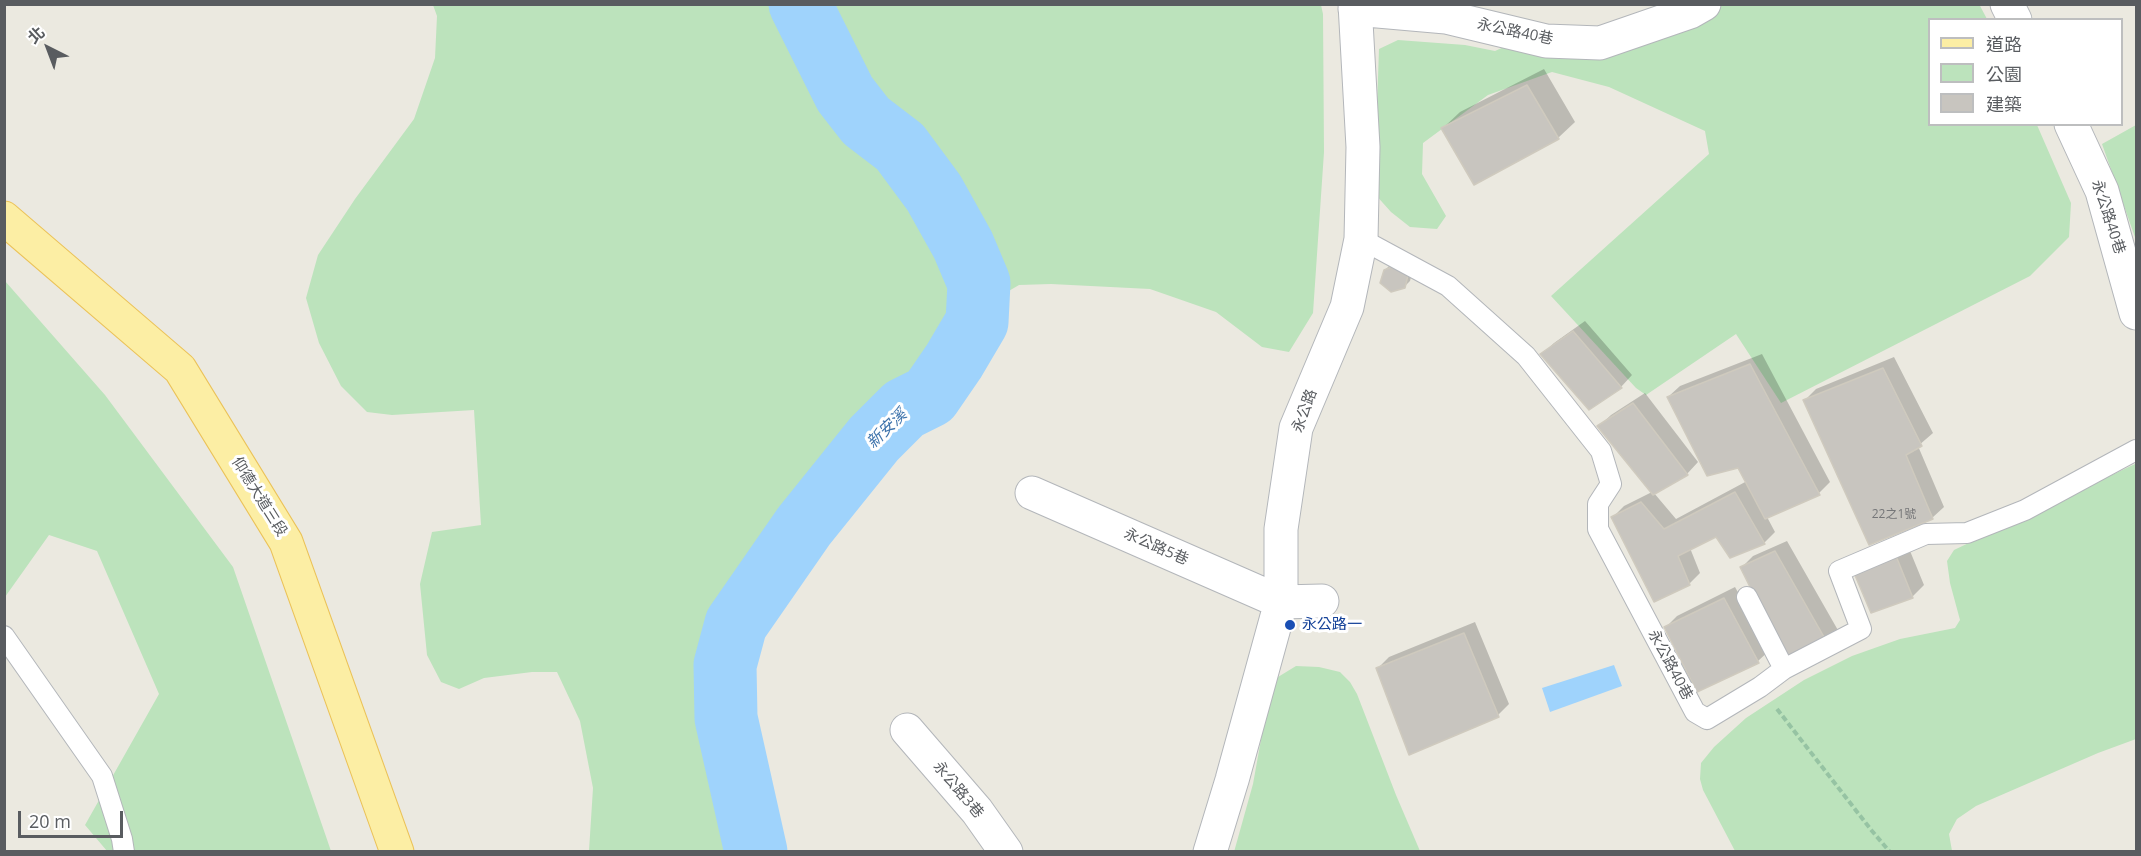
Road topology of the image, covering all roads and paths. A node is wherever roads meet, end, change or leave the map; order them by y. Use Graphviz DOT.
graph roads {
  1 [pos="1704,4"];
  2 [pos="2007,4"];
  3 [pos="1355,7"];
  4 [pos="2014,18"];
  5 [pos="2073,126"];
  6 [pos="4,218"];
  7 [pos="1361,239"];
  8 [pos="2136,313"];
  9 [pos="2136,450"];
  10 [pos="1032,493"];
  11 [pos="1747,597"];
  12 [pos="1322,601"];
  13 [pos="1281,602"];
  14 [pos="4,636"];
  15 [pos="1784,669"];
  16 [pos="1760,687"];
  17 [pos="907,730"];
  18 [pos="124,852"];
  19 [pos="397,852"];
  20 [pos="1006,852"];
  21 [pos="1210,852"];
  22 [pos="1890,852"];
  1 -- 3 [label="street, 永公路40巷"];
  2 -- 4 [label="street"];
  3 -- 7 [label="street, 永公路"];
  5 -- 8 [label="street, 永公路40巷"];
  6 -- 19 [label="main road, 仰德大道三段"];
  7 -- 13 [label="street, 永公路"];
  7 -- 16 [label="lane, 永公路40巷"];
  9 -- 15 [label="lane, 永公路40巷"];
  10 -- 13 [label="street, 永公路5巷"];
  11 -- 15 [label="lane"];
  12 -- 13 [label="street"];
  13 -- 21 [label="street, 永公路"];
  14 -- 18 [label="lane"];
  15 -- 16 [label="lane, 永公路40巷"];
  16 -- 22 [label="path"];
  17 -- 20 [label="street, 永公路3巷"];
}
